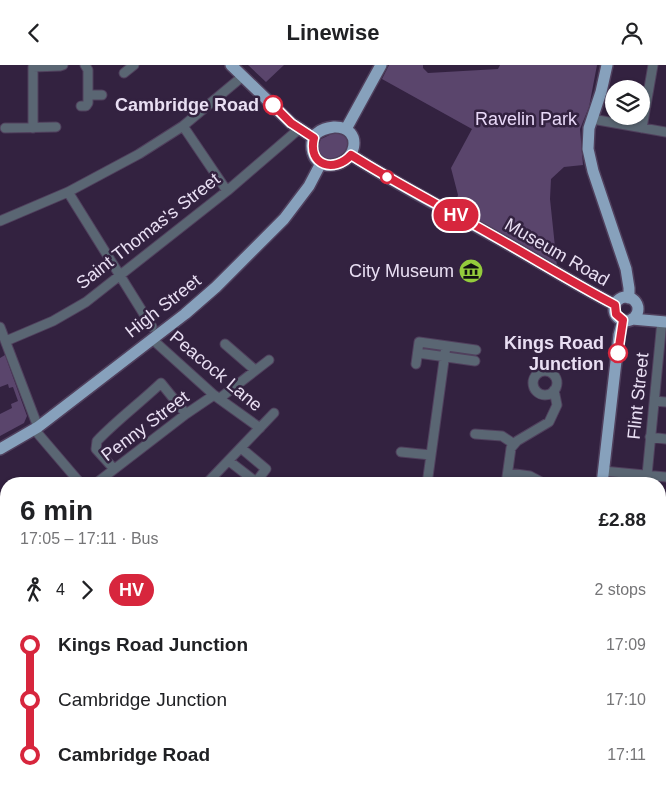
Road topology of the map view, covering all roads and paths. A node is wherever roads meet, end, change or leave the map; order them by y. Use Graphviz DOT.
graph roads {
  1 [pos="63,65"];
  2 [pos="85,65"];
  3 [pos="134,65"];
  4 [pos="231,65"];
  5 [pos="381,65"];
  6 [pos="606,65"];
  7 [pos="653,65"];
  8 [pos="124,73"];
  9 [pos="243,76"];
  10 [pos="88,95"];
  11 [pos="102,95"];
  12 [pos="81,106"];
  13 [pos="592,119"];
  14 [pos="183,126"];
  15 [pos="33,127"];
  16 [pos="56,127"];
  17 [pos="5,128"];
  18 [pos="299,129"];
  19 [pos="346,129"];
  20 [pos="642,129"];
  21 [pos="666,132"];
  22 [pos="314,138"];
  23 [pos="351,155"];
  24 [pos="321,163"];
  25 [pos="227,191"];
  26 [pos="68,192"];
  27 [pos="0,221"];
  28 [pos="120,276"];
  29 [pos="629,297"];
  30 [pos="615,305"];
  31 [pos="638,308"];
  32 [pos="628,319"];
  33 [pos="664,322"];
  34 [pos="0,327"];
  35 [pos="152,327"];
  36 [pos="152,339"];
  37 [pos="225,344"];
  38 [pos="8,345"];
  39 [pos="446,345"];
  40 [pos="476,350"];
  41 [pos="418,353"];
  42 [pos="0,354"];
  43 [pos="444,357"];
  44 [pos="269,359"];
  45 [pos="475,361"];
  46 [pos="416,364"];
  47 [pos="662,367"];
  48 [pos="255,371"];
  49 [pos="554,390"];
  50 [pos="217,397"];
  51 [pos="655,401"];
  52 [pos="666,402"];
  53 [pos="274,413"];
  54 [pos="186,414"];
  55 [pos="36,428"];
  56 [pos="260,428"];
  57 [pos="475,433"];
  58 [pos="650,437"];
  59 [pos="666,439"];
  60 [pos="514,444"];
  61 [pos="0,449"];
  62 [pos="241,449"];
  63 [pos="401,451"];
  64 [pos="431,455"];
  65 [pos="229,461"];
  66 [pos="114,469"];
  67 [pos="603,471"];
  68 [pos="508,473"];
  69 [pos="75,477"];
  70 [pos="104,477"];
  71 [pos="213,477"];
  72 [pos="250,477"];
  73 [pos="260,477"];
  74 [pos="428,477"];
  75 [pos="507,477"];
  76 [pos="532,477"];
  77 [pos="603,477"];
  78 [pos="642,477"];
  79 [pos="648,477"];
  1 -- 15 [label="street"];
  2 -- 10 [label="street"];
  3 -- 8 [label="street"];
  4 -- 9 [label="main road"];
  5 -- 19 [label="main road"];
  6 -- 13 [label="main road"];
  7 -- 20 [label="street"];
  9 -- 14 [label="street"];
  9 -- 18 [label="main road"];
  10 -- 11 [label="street"];
  10 -- 12 [label="street"];
  13 -- 20 [label="street"];
  13 -- 29 [label="main road"];
  14 -- 25 [label="street"];
  14 -- 26 [label="street"];
  15 -- 16 [label="street"];
  15 -- 17 [label="street"];
  18 -- 22 [label="main road"];
  18 -- 25 [label="street, Saint Thomas's Street"];
  19 -- 22 [label="main road"];
  19 -- 23 [label="main road"];
  20 -- 21 [label="street"];
  22 -- 24 [label="main road"];
  23 -- 24 [label="main road"];
  23 -- 30 [label="main road, Museum Road"];
  24 -- 36 [label="main road, High Street"];
  25 -- 28 [label="street, Saint Thomas's Street"];
  26 -- 27 [label="street"];
  26 -- 28 [label="street"];
  28 -- 35 [label="street"];
  28 -- 38 [label="street, Saint Thomas's Street"];
  29 -- 30 [label="main road"];
  29 -- 31 [label="main road"];
  30 -- 32 [label="main road"];
  31 -- 32 [label="main road"];
  31 -- 33 [label="main road"];
  32 -- 33 [label="main road"];
  32 -- 67 [label="main road"];
  33 -- 47 [label="street, Flint Street"];
  34 -- 38 [label="street"];
  36 -- 50 [label="street, Peacock Lane"];
  36 -- 55 [label="main road, High Street"];
  37 -- 48 [label="street"];
  38 -- 42 [label="street, Saint Thomas's Street"];
  38 -- 55 [label="street"];
  39 -- 40 [label="street"];
  39 -- 41 [label="street"];
  39 -- 43 [label="street"];
  41 -- 43 [label="street"];
  41 -- 46 [label="street"];
  43 -- 45 [label="street"];
  43 -- 64 [label="street"];
  44 -- 48 [label="street, Penny Street"];
  47 -- 51 [label="street, Flint Street"];
  48 -- 50 [label="street, Penny Street"];
  49 -- 49 [label="street"];
  49 -- 60 [label="street"];
  50 -- 54 [label="street, Penny Street"];
  50 -- 56 [label="street, Peacock Lane"];
  51 -- 52 [label="street"];
  51 -- 58 [label="street, Flint Street"];
  53 -- 56 [label="street"];
  54 -- 66 [label="street, Penny Street"];
  54 -- 66 [label="street"];
  55 -- 61 [label="main road, High Street"];
  55 -- 69 [label="street"];
  56 -- 62 [label="street"];
  57 -- 60 [label="street"];
  58 -- 59 [label="street"];
  58 -- 79 [label="street, Flint Street"];
  60 -- 68 [label="street"];
  62 -- 65 [label="street"];
  62 -- 73 [label="street"];
  63 -- 64 [label="street"];
  64 -- 74 [label="street"];
  65 -- 71 [label="street"];
  65 -- 72 [label="street"];
  66 -- 70 [label="street, Penny Street"];
  67 -- 77 [label="main road"];
  67 -- 78 [label="street"];
  68 -- 75 [label="street"];
  68 -- 76 [label="street"];
}
